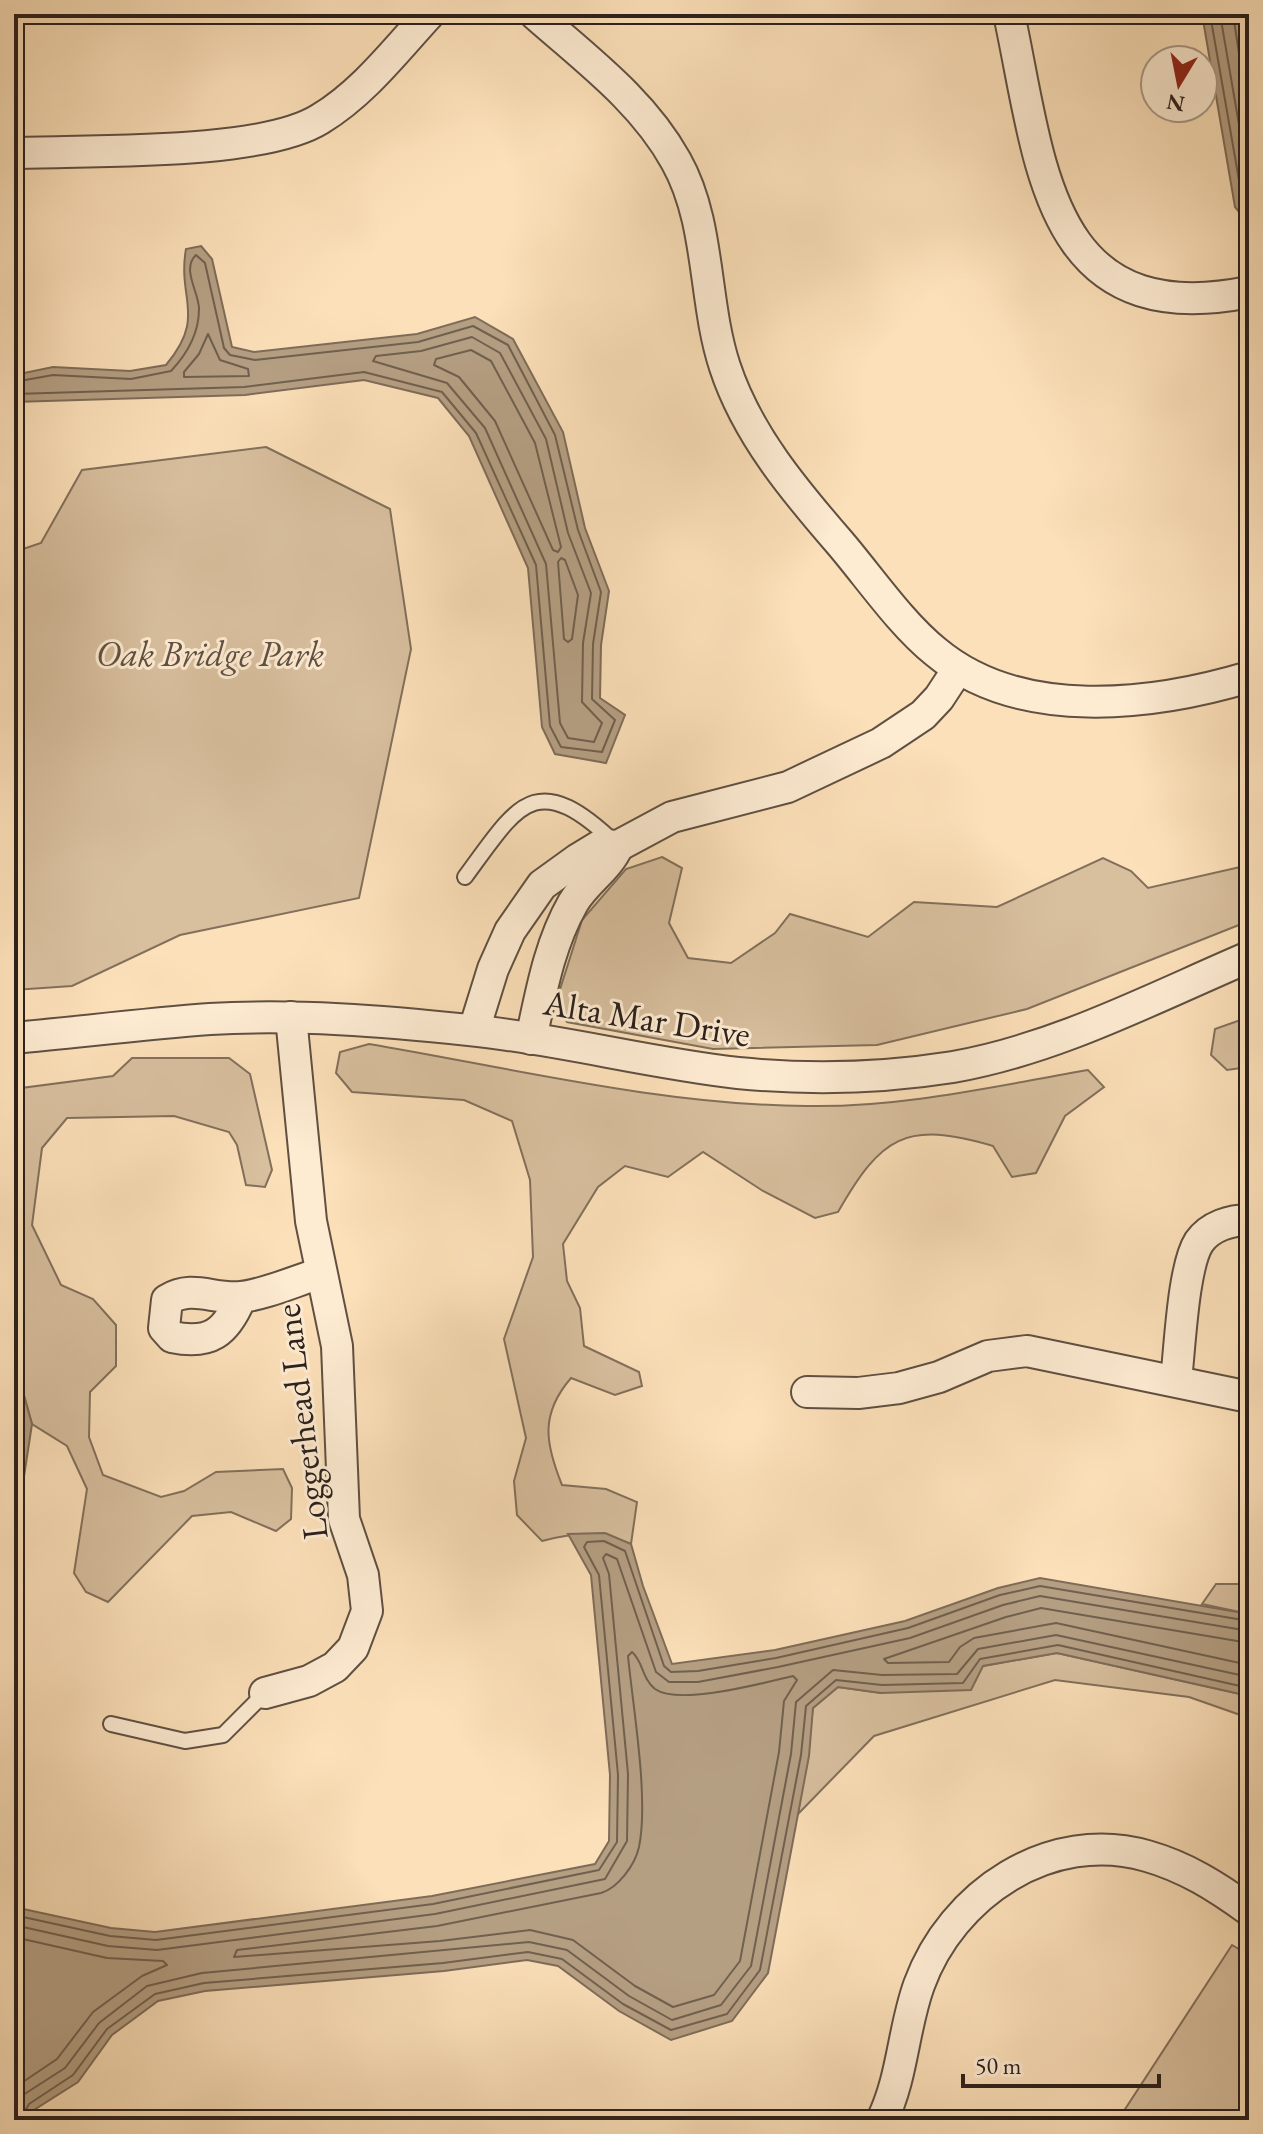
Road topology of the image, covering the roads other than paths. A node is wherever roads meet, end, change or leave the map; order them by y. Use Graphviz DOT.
graph roads {
  1 [pos="429,14"];
  2 [pos="535,14"];
  3 [pos="1009,14"];
  4 [pos="14,153"];
  5 [pos="1249,292"];
  6 [pos="958,669"];
  7 [pos="1249,677"];
  8 [pos="618,846"];
  9 [pos="465,877"];
  10 [pos="1249,957"];
  11 [pos="291,1017"];
  12 [pos="474,1030"];
  13 [pos="14,1038"];
  14 [pos="531,1039"];
  15 [pos="1249,1220"];
  16 [pos="321,1273"];
  17 [pos="241,1297"];
  18 [pos="1176,1380"];
  19 [pos="807,1392"];
  20 [pos="1249,1397"];
  21 [pos="265,1693"];
  22 [pos="111,1724"];
  23 [pos="1249,1910"];
  24 [pos="882,2120"];
  1 -- 4 [label="street"];
  2 -- 6 [label="street"];
  3 -- 5 [label="street"];
  6 -- 7 [label="street"];
  6 -- 8 [label="street"];
  8 -- 9 [label="lane"];
  8 -- 12 [label="street"];
  8 -- 14 [label="street"];
  10 -- 14 [label="street, Alta Mar Drive"];
  11 -- 12 [label="street, Alta Mar Drive"];
  11 -- 13 [label="street, Alta Mar Drive"];
  11 -- 16 [label="street, Loggerhead Lane"];
  12 -- 14 [label="street, Alta Mar Drive"];
  15 -- 18 [label="street"];
  16 -- 17 [label="street, Loggerhead Lane"];
  16 -- 21 [label="street, Loggerhead Lane"];
  18 -- 19 [label="street"];
  18 -- 20 [label="street"];
  21 -- 22 [label="lane"];
  23 -- 24 [label="street"];
}
